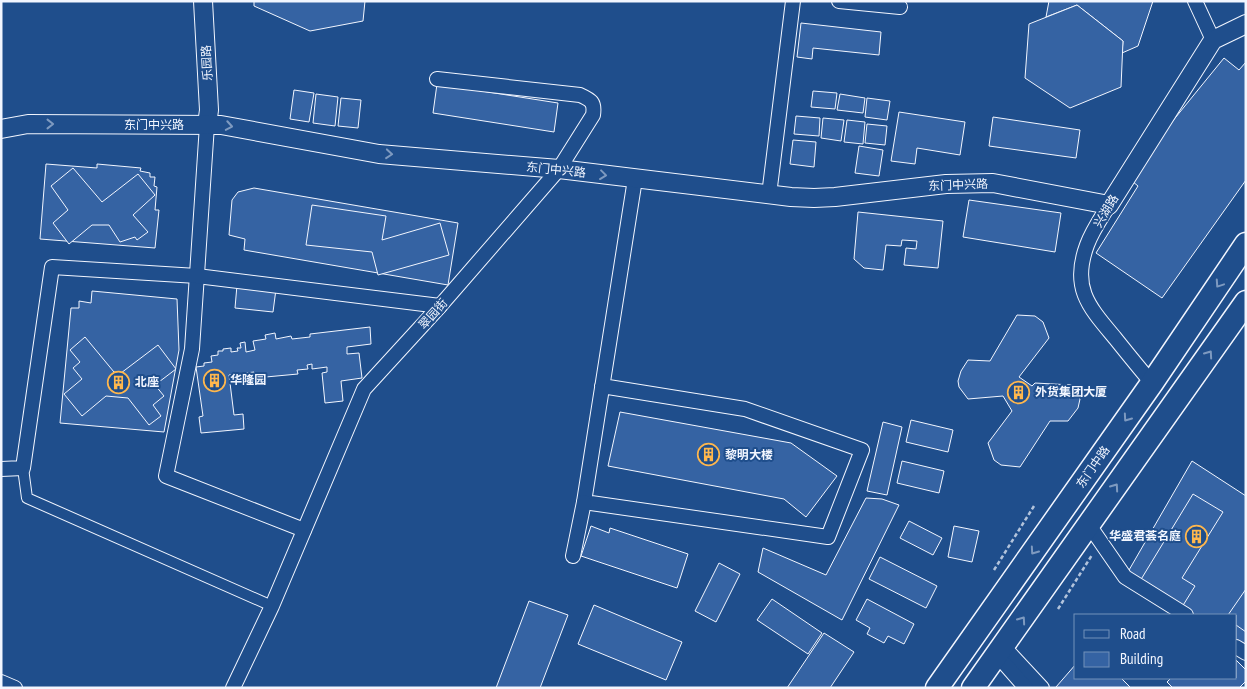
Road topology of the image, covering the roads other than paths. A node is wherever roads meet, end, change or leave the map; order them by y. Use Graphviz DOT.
graph roads {
  1 [pos="203,1"];
  2 [pos="793,1"];
  3 [pos="840,1"];
  4 [pos="1195,1"];
  5 [pos="900,7"];
  6 [pos="1246,24"];
  7 [pos="1213,40"];
  8 [pos="437,79"];
  9 [pos="207,125"];
  10 [pos="1,129"];
  11 [pos="559,169"];
  12 [pos="634,179"];
  13 [pos="769,195"];
  14 [pos="1109,205"];
  15 [pos="1246,244"];
  16 [pos="197,276"];
  17 [pos="1246,302"];
  18 [pos="440,306"];
  19 [pos="1152,383"];
  20 [pos="602,386"];
  21 [pos="23,468"];
  22 [pos="1,469"];
  23 [pos="584,502"];
  24 [pos="1088,525"];
  25 [pos="304,530"];
  26 [pos="573,556"];
  27 [pos="272,606"];
  28 [pos="1184,614"];
  29 [pos="1000,650"];
  30 [pos="1,682"];
  31 [pos="15,688"];
  32 [pos="233,688"];
  33 [pos="937,688"];
  34 [pos="973,688"];
  35 [pos="1026,688"];
  36 [pos="1042,688"];
  1 -- 9 [label="street, 乐园路"];
  2 -- 13 [label="street"];
  3 -- 5 [label="street"];
  4 -- 7 [label="street"];
  6 -- 7 [label="street"];
  7 -- 14 [label="street, 兴湖路"];
  8 -- 11 [label="street, 翠园街"];
  10 -- 9 [label="street, 东门中兴路, one-way"];
  9 -- 11 [label="street, 东门中兴路, one-way"];
  9 -- 16 [label="street"];
  11 -- 12 [label="street, 东门中兴路, one-way"];
  11 -- 18 [label="street, 翠园街"];
  12 -- 13 [label="street, 东门中兴路"];
  12 -- 20 [label="street"];
  13 -- 14 [label="street, 东门中兴路"];
  14 -- 19 [label="street, 兴湖路"];
  15 -- 19 [label="highway, 东门中路, one-way"];
  16 -- 18 [label="street"];
  16 -- 21 [label="street"];
  16 -- 25 [label="street"];
  24 -- 17 [label="highway, one-way"];
  18 -- 25 [label="street, 翠园街"];
  19 -- 33 [label="highway, 东门中路, one-way"];
  20 -- 23 [label="street"];
  20 -- 23 [label="street"];
  21 -- 22 [label="street"];
  21 -- 27 [label="street"];
  23 -- 26 [label="street"];
  24 -- 28 [label="street"];
  29 -- 24 [label="highway, one-way"];
  25 -- 27 [label="street, 翠园街"];
  27 -- 32 [label="street, 翠园街"];
  29 -- 34 [label="highway"];
  29 -- 35 [label="street"];
  29 -- 36 [label="street"];
  30 -- 31 [label="street"];
}
